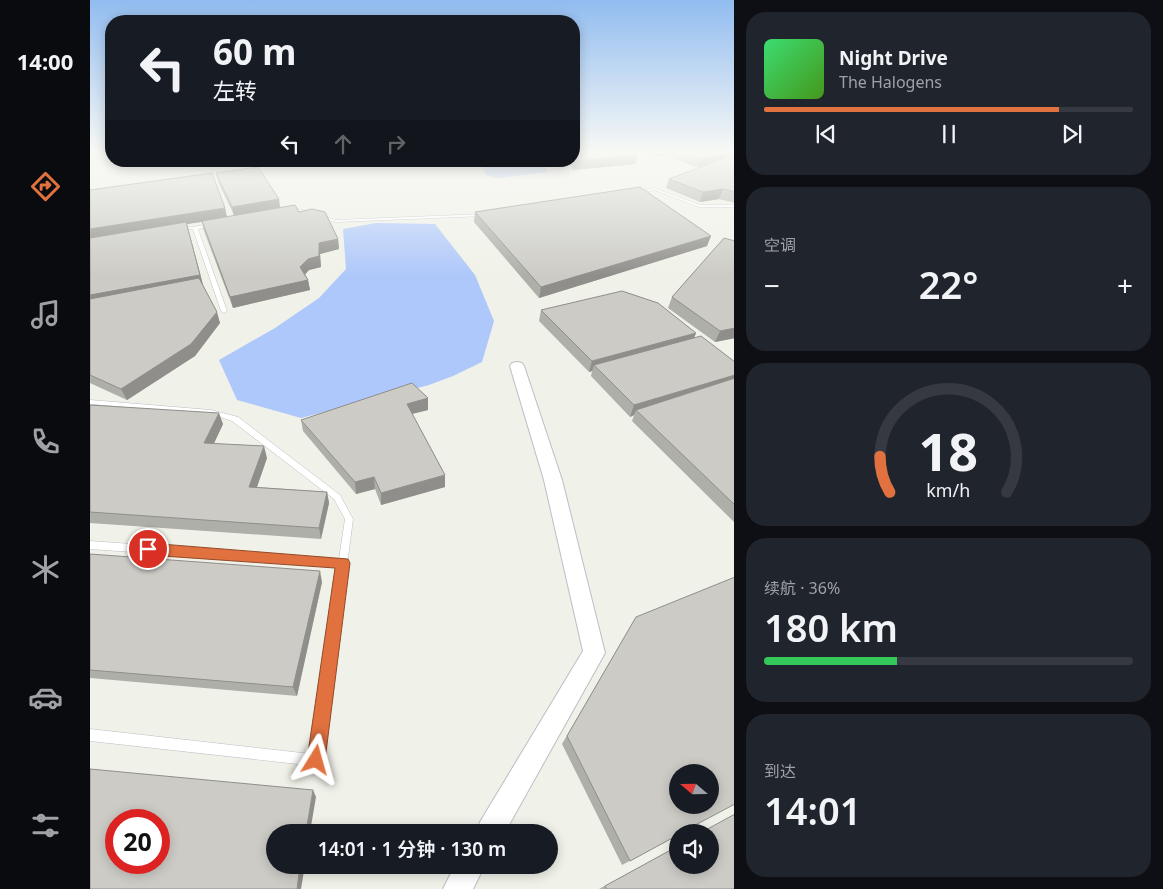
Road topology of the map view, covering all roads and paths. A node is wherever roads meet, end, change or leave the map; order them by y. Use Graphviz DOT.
graph roads {
  1 [pos="633,193"];
  2 [pos="666,193"];
  3 [pos="626,195"];
  4 [pos="734,206"];
  5 [pos="280,213"];
  6 [pos="493,214"];
  7 [pos="216,224"];
  8 [pos="195,228"];
  9 [pos="176,230"];
  10 [pos="224,311"];
  11 [pos="517,366"];
  12 [pos="90,402"];
  13 [pos="90,545"];
  14 [pos="343,563"];
  15 [pos="90,735"];
  16 [pos="495,824"];
  17 [pos="466,874"];
  18 [pos="457,889"];
  1 -- 3 [label="lane"];
  2 -- 4 [label="lane"];
  5 -- 6 [label="lane"];
  7 -- 8 [label="lane"];
  8 -- 9 [label="lane"];
  8 -- 10 [label="lane"];
  11 -- 16 [label="street"];
  12 -- 14 [label="lane"];
  13 -- 14 [label="lane"];
  14 -- 15 [label="lane"];
  17 -- 18 [label="street"];
}
